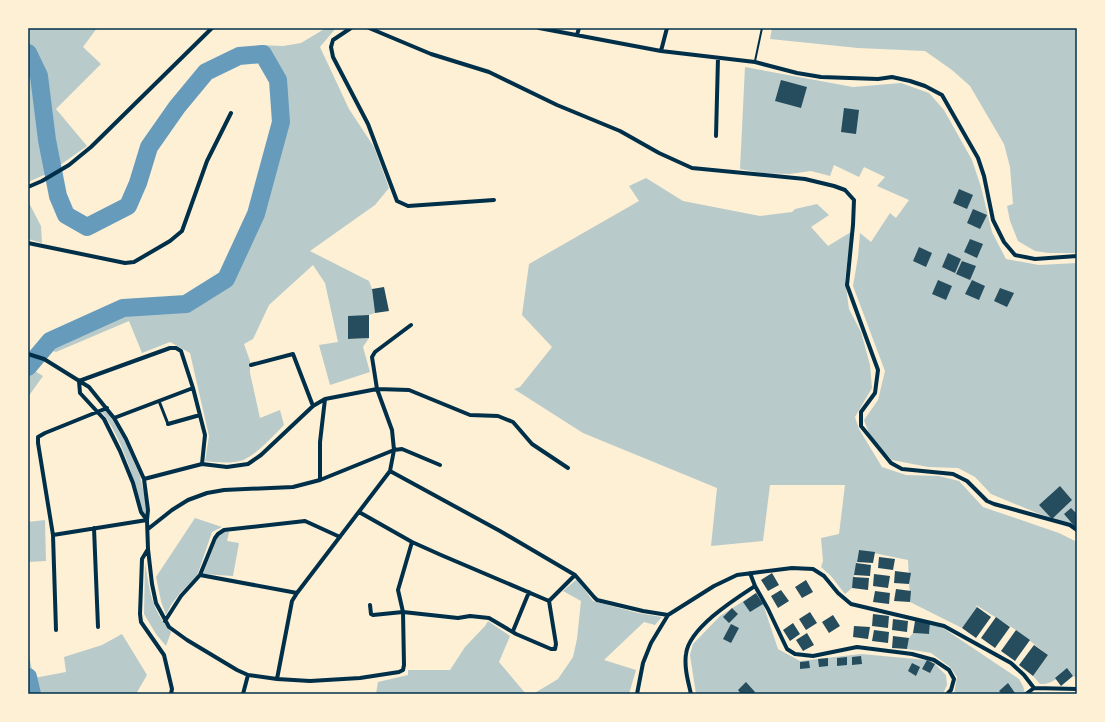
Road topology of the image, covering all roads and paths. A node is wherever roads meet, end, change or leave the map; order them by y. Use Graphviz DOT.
graph roads {
  1 [pos="212,28"];
  2 [pos="351,28"];
  3 [pos="369,28"];
  4 [pos="539,28"];
  5 [pos="579,28"];
  6 [pos="667,28"];
  7 [pos="762,28"];
  8 [pos="577,35"];
  9 [pos="661,51"];
  10 [pos="718,58"];
  11 [pos="755,62"];
  12 [pos="231,113"];
  13 [pos="716,136"];
  14 [pos="28,188"];
  15 [pos="494,200"];
  16 [pos="28,243"];
  17 [pos="1077,256"];
  18 [pos="411,325"];
  19 [pos="28,354"];
  20 [pos="251,365"];
  21 [pos="79,381"];
  22 [pos="193,388"];
  23 [pos="377,389"];
  24 [pos="325,399"];
  25 [pos="159,401"];
  26 [pos="313,406"];
  27 [pos="107,408"];
  28 [pos="98,411"];
  29 [pos="200,415"];
  30 [pos="114,418"];
  31 [pos="168,424"];
  32 [pos="394,450"];
  33 [pos="202,464"];
  34 [pos="440,465"];
  35 [pos="568,468"];
  36 [pos="390,471"];
  37 [pos="144,479"];
  38 [pos="320,480"];
  39 [pos="359,512"];
  40 [pos="147,520"];
  41 [pos="94,528"];
  42 [pos="148,529"];
  43 [pos="1077,530"];
  44 [pos="53,534"];
  45 [pos="340,537"];
  46 [pos="412,542"];
  47 [pos="148,549"];
  48 [pos="750,573"];
  49 [pos="200,575"];
  50 [pos="575,575"];
  51 [pos="755,586"];
  52 [pos="529,592"];
  53 [pos="297,593"];
  54 [pos="549,601"];
  55 [pos="370,605"];
  56 [pos="402,612"];
  57 [pos="668,615"];
  58 [pos="165,621"];
  59 [pos="98,627"];
  60 [pos="56,630"];
  61 [pos="513,632"];
  62 [pos="248,675"];
  63 [pos="277,679"];
  64 [pos="1034,688"];
  65 [pos="1077,690"];
  66 [pos="171,694"];
  67 [pos="244,694"];
  68 [pos="637,694"];
  69 [pos="691,694"];
  70 [pos="947,694"];
  71 [pos="1026,694"];
  1 -- 14 [label="street"];
  2 -- 15 [label="street"];
  3 -- 43 [label="street"];
  4 -- 8 [label="street"];
  5 -- 8 [label="street"];
  6 -- 9 [label="street"];
  7 -- 11 [label="lane"];
  8 -- 9 [label="street"];
  9 -- 10 [label="street"];
  10 -- 11 [label="street"];
  10 -- 13 [label="street"];
  11 -- 17 [label="street"];
  12 -- 16 [label="street"];
  18 -- 23 [label="street"];
  19 -- 21 [label="street"];
  20 -- 26 [label="street"];
  21 -- 22 [label="street"];
  21 -- 27 [label="street"];
  21 -- 28 [label="street"];
  22 -- 25 [label="street"];
  22 -- 29 [label="street"];
  23 -- 24 [label="street"];
  23 -- 32 [label="street"];
  23 -- 35 [label="street"];
  24 -- 26 [label="street"];
  24 -- 38 [label="street"];
  25 -- 30 [label="street"];
  25 -- 31 [label="street"];
  26 -- 33 [label="street"];
  27 -- 28 [label="street"];
  27 -- 30 [label="street"];
  28 -- 40 [label="street"];
  28 -- 44 [label="street"];
  29 -- 31 [label="street"];
  29 -- 33 [label="street"];
  30 -- 37 [label="street"];
  32 -- 34 [label="street"];
  32 -- 36 [label="street"];
  32 -- 38 [label="street"];
  33 -- 37 [label="street"];
  36 -- 39 [label="street"];
  36 -- 50 [label="street"];
  37 -- 40 [label="street"];
  38 -- 42 [label="street"];
  39 -- 45 [label="street"];
  39 -- 46 [label="street"];
  40 -- 41 [label="street"];
  40 -- 42 [label="street"];
  41 -- 44 [label="street"];
  41 -- 59 [label="street"];
  42 -- 47 [label="street"];
  44 -- 60 [label="street"];
  45 -- 49 [label="street"];
  45 -- 53 [label="street"];
  46 -- 52 [label="street"];
  46 -- 56 [label="street"];
  47 -- 58 [label="street"];
  47 -- 66 [label="street"];
  48 -- 51 [label="street"];
  48 -- 57 [label="street"];
  48 -- 64 [label="street"];
  49 -- 53 [label="street"];
  49 -- 58 [label="street"];
  50 -- 54 [label="street"];
  50 -- 57 [label="street"];
  51 -- 69 [label="street"];
  51 -- 70 [label="street"];
  52 -- 54 [label="street"];
  52 -- 61 [label="street"];
  53 -- 63 [label="street"];
  54 -- 61 [label="street"];
  55 -- 56 [label="street"];
  56 -- 61 [label="street"];
  56 -- 63 [label="street"];
  57 -- 68 [label="street"];
  58 -- 62 [label="street"];
  62 -- 63 [label="street"];
  62 -- 67 [label="street"];
  64 -- 65 [label="street"];
  64 -- 71 [label="street"];
}
